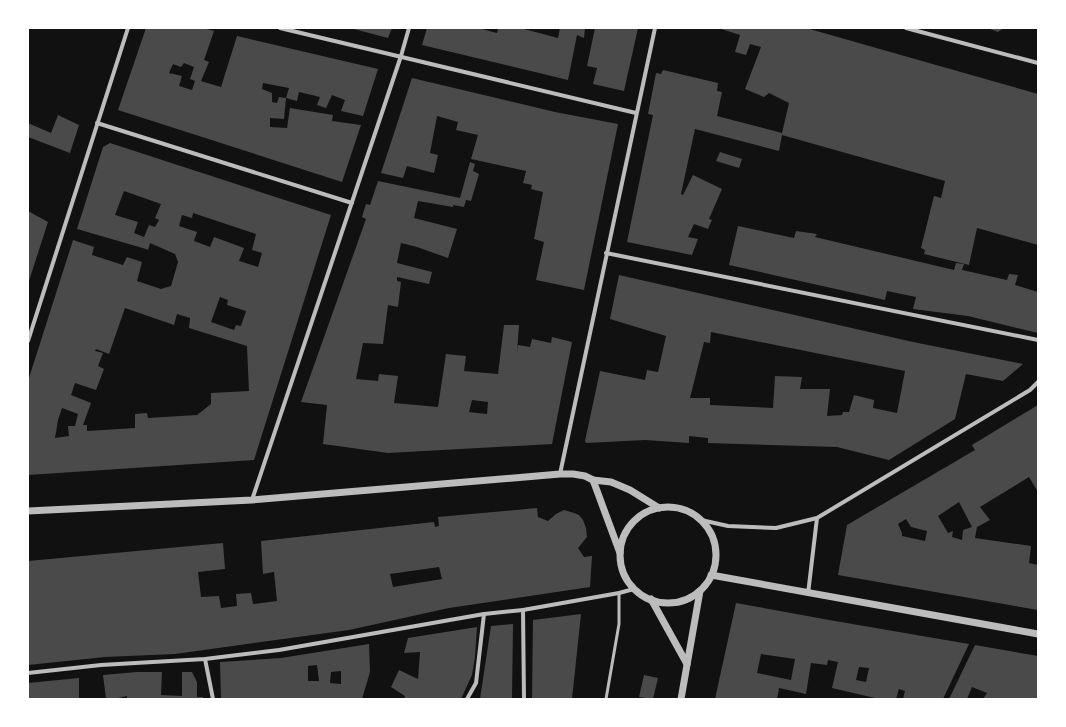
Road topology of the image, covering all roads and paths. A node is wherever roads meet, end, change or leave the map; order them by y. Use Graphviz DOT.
graph roads {
  1 [pos="128,28"];
  2 [pos="280,28"];
  3 [pos="409,28"];
  4 [pos="654,28"];
  5 [pos="906,28"];
  6 [pos="401,56"];
  7 [pos="1038,63"];
  8 [pos="636,113"];
  9 [pos="97,123"];
  10 [pos="352,203"];
  11 [pos="606,253"];
  12 [pos="1038,340"];
  13 [pos="28,341"];
  14 [pos="1038,382"];
  15 [pos="560,474"];
  16 [pos="593,480"];
  17 [pos="252,500"];
  18 [pos="659,508"];
  19 [pos="28,511"];
  20 [pos="817,518"];
  21 [pos="701,520"];
  22 [pos="620,554"];
  23 [pos="711,575"];
  24 [pos="634,589"];
  25 [pos="700,591"];
  26 [pos="619,593"];
  27 [pos="808,594"];
  28 [pos="651,599"];
  29 [pos="523,610"];
  30 [pos="484,614"];
  31 [pos="1038,634"];
  32 [pos="205,659"];
  33 [pos="687,664"];
  34 [pos="28,673"];
  35 [pos="213,699"];
  36 [pos="467,699"];
  37 [pos="524,699"];
  38 [pos="606,699"];
  39 [pos="681,699"];
  1 -- 9 [label="street"];
  2 -- 6 [label="street"];
  3 -- 6 [label="street"];
  4 -- 8 [label="street"];
  5 -- 7 [label="street"];
  6 -- 8 [label="street"];
  6 -- 10 [label="street"];
  8 -- 11 [label="street"];
  9 -- 10 [label="street"];
  9 -- 13 [label="street"];
  10 -- 17 [label="street"];
  11 -- 12 [label="street"];
  11 -- 15 [label="street"];
  14 -- 20 [label="street"];
  15 -- 16 [label="street"];
  15 -- 17 [label="street"];
  16 -- 18 [label="street"];
  16 -- 22 [label="street"];
  17 -- 19 [label="street"];
  18 -- 21 [label="street"];
  18 -- 22 [label="street"];
  20 -- 21 [label="street"];
  20 -- 27 [label="street"];
  21 -- 23 [label="street"];
  22 -- 24 [label="street"];
  23 -- 25 [label="street"];
  23 -- 27 [label="street"];
  24 -- 26 [label="street"];
  24 -- 28 [label="street"];
  25 -- 28 [label="street"];
  25 -- 33 [label="street"];
  26 -- 29 [label="street"];
  26 -- 38 [label="lane"];
  27 -- 31 [label="street"];
  28 -- 33 [label="street"];
  29 -- 30 [label="street"];
  29 -- 37 [label="street"];
  30 -- 32 [label="street"];
  30 -- 36 [label="street"];
  32 -- 34 [label="street"];
  32 -- 35 [label="street"];
  33 -- 39 [label="street"];
}
